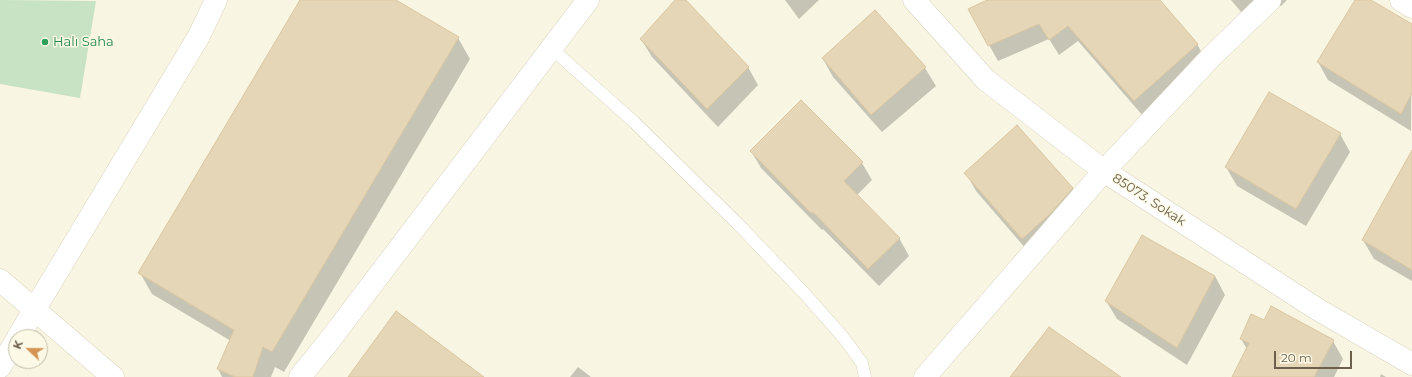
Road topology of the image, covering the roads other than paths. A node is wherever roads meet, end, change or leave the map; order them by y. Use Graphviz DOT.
graph roads {
  1 [pos="216,0"];
  2 [pos="588,0"];
  3 [pos="914,0"];
  4 [pos="1270,0"];
  5 [pos="1401,0"];
  6 [pos="1412,8"];
  7 [pos="551,48"];
  8 [pos="1104,171"];
  9 [pos="0,280"];
  10 [pos="35,310"];
  11 [pos="23,329"];
  12 [pos="8,354"];
  13 [pos="1412,364"];
  14 [pos="0,367"];
  15 [pos="113,377"];
  16 [pos="300,377"];
  17 [pos="866,377"];
  18 [pos="925,377"];
  1 -- 10 [label="street"];
  2 -- 7 [label="street"];
  3 -- 8 [label="street, 85073. Sokak"];
  4 -- 8 [label="street"];
  5 -- 6 [label="street"];
  7 -- 16 [label="street"];
  7 -- 17 [label="lane"];
  8 -- 13 [label="street, 85073. Sokak"];
  8 -- 18 [label="street"];
  9 -- 10 [label="street"];
  10 -- 11 [label="street"];
  10 -- 15 [label="street"];
  12 -- 14 [label="street"];
}
